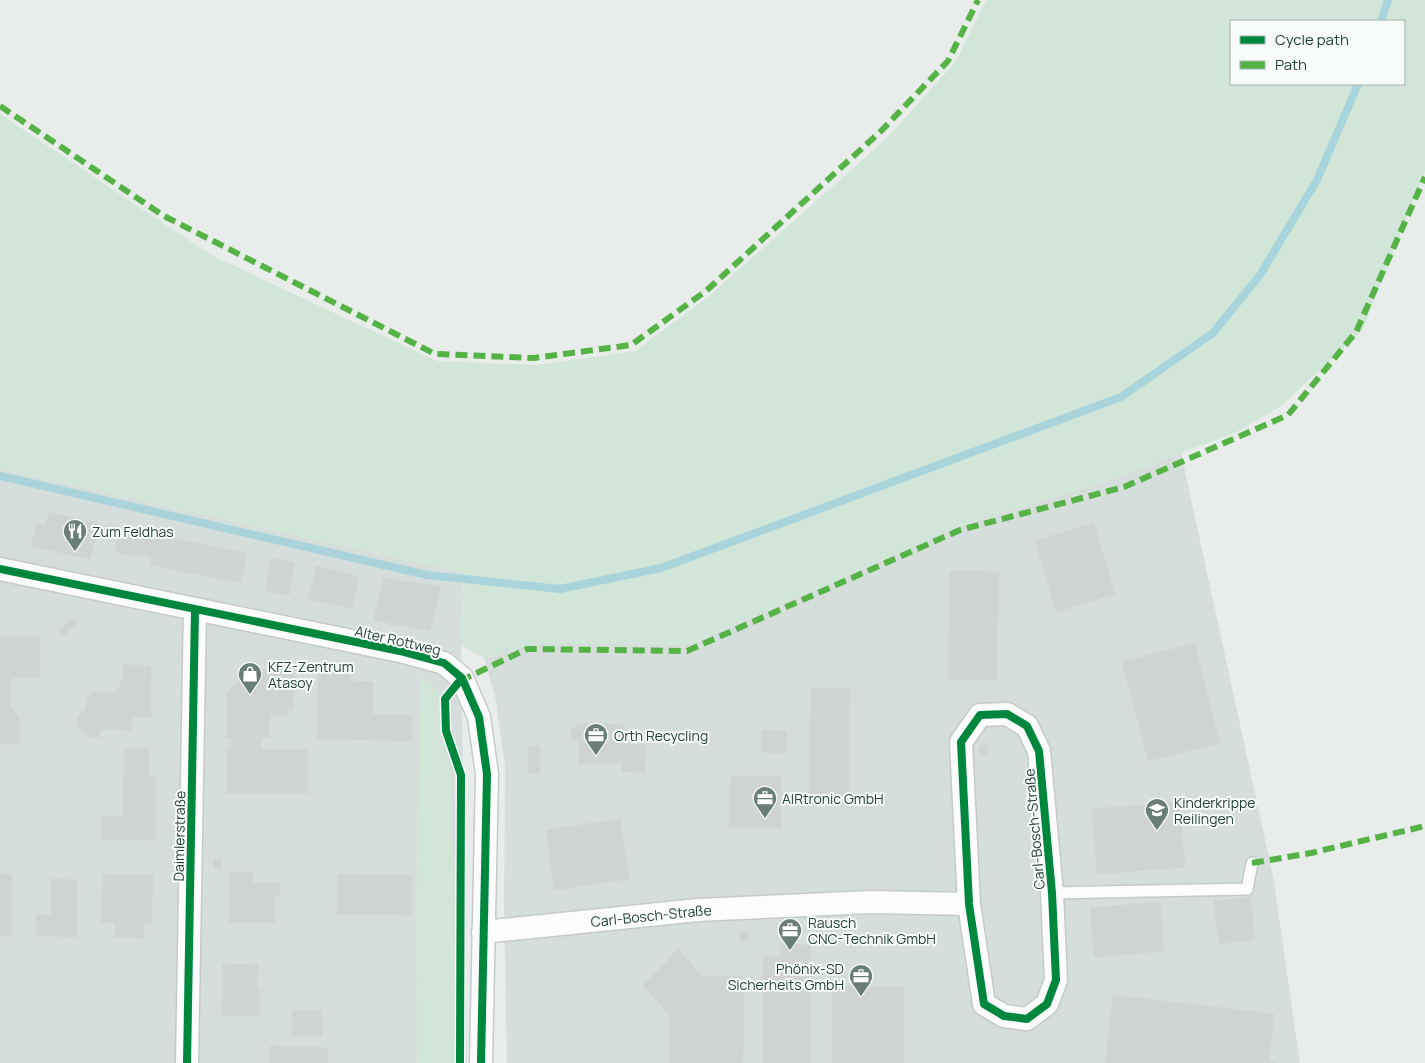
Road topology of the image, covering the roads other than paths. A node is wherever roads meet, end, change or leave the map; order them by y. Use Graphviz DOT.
graph roads {
  1 [pos="0,569"];
  2 [pos="195,610"];
  3 [pos="1252,863"];
  4 [pos="1052,893"];
  5 [pos="969,904"];
  6 [pos="483,932"];
  7 [pos="187,1063"];
  8 [pos="481,1063"];
  1 -- 2 [label="street, Alter Rottweg"];
  2 -- 6 [label="street, Alter Rottweg"];
  2 -- 7 [label="street, Daimlerstraße"];
  3 -- 4 [label="lane"];
  4 -- 5 [label="street, Carl-Bosch-Straße"];
  4 -- 5 [label="street, Carl-Bosch-Straße"];
  5 -- 6 [label="street, Carl-Bosch-Straße"];
  6 -- 8 [label="street, Alter Rottweg"];
}
